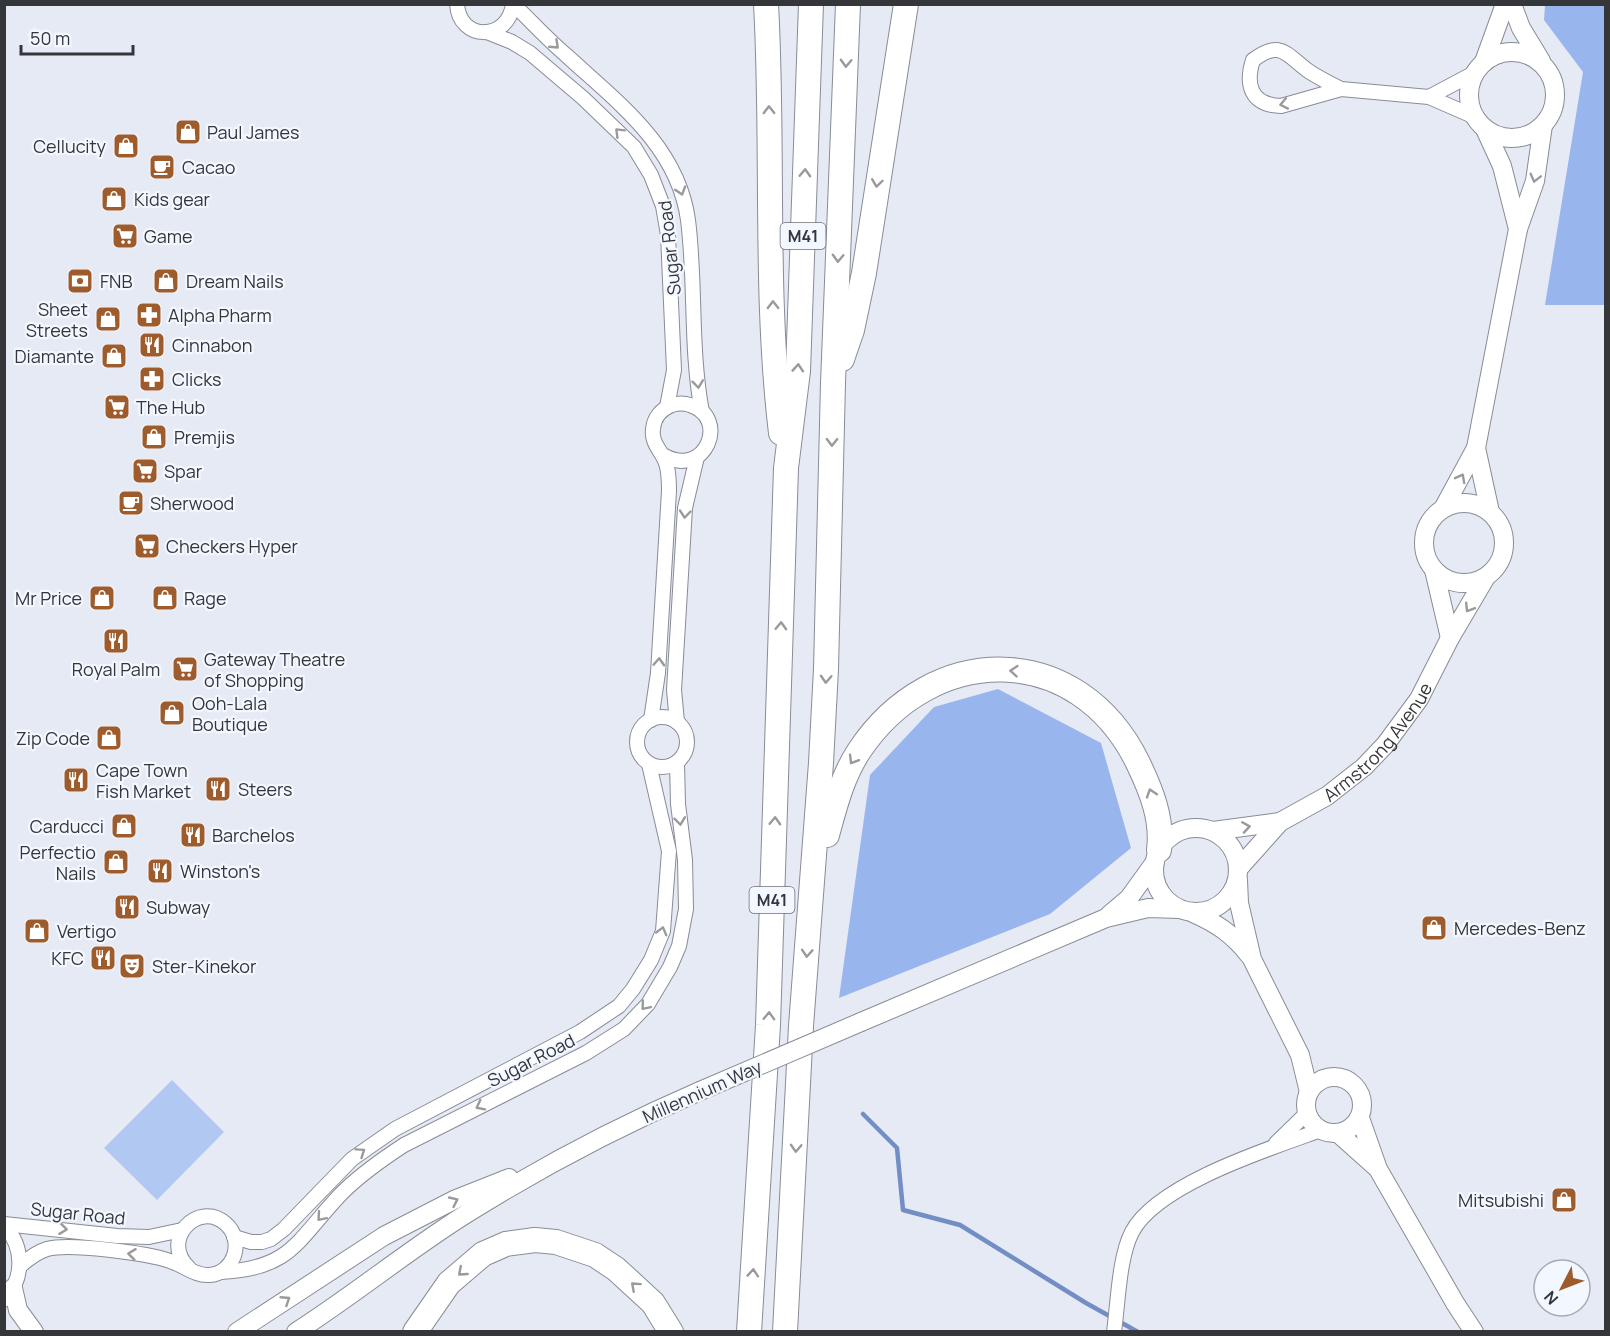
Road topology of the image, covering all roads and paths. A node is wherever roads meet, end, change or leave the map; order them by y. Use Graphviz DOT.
graph roads {
  1 [pos="513,4"];
  2 [pos="766,4"];
  3 [pos="812,4"];
  4 [pos="848,4"];
  5 [pos="906,4"];
  6 [pos="1505,4"];
  7 [pos="1512,4"];
  8 [pos="454,6"];
  9 [pos="488,32"];
  10 [pos="1544,66"];
  11 [pos="1480,67"];
  12 [pos="1341,89"];
  13 [pos="1429,97"];
  14 [pos="1480,123"];
  15 [pos="1543,125"];
  16 [pos="1518,229"];
  17 [pos="833,383"];
  18 [pos="667,407"];
  19 [pos="702,412"];
  20 [pos="1476,448"];
  21 [pos="663,455"];
  22 [pos="697,457"];
  23 [pos="786,468"];
  24 [pos="1444,507"];
  25 [pos="1490,512"];
  26 [pos="1434,570"];
  27 [pos="1486,577"];
  28 [pos="1450,638"];
  29 [pos="651,720"];
  30 [pos="677,722"];
  31 [pos="677,763"];
  32 [pos="649,764"];
  33 [pos="1280,822"];
  34 [pos="1213,831"];
  35 [pos="1157,856"];
  36 [pos="1238,873"];
  37 [pos="811,895"];
  38 [pos="1186,911"];
  39 [pos="1106,918"];
  40 [pos="1252,958"];
  41 [pos="1300,1055"];
  42 [pos="1330,1077"];
  43 [pos="1309,1092"];
  44 [pos="1307,1113"];
  45 [pos="1360,1118"];
  46 [pos="1321,1130"];
  47 [pos="1339,1134"];
  48 [pos="1272,1147"];
  49 [pos="560,1158"];
  50 [pos="1378,1169"];
  51 [pos="4,1224"];
  52 [pos="182,1230"];
  53 [pos="234,1237"];
  54 [pos="20,1266"];
  55 [pos="189,1268"];
  56 [pos="221,1272"];
  57 [pos="9,1294"];
  58 [pos="325,1313"];
  59 [pos="34,1332"];
  60 [pos="237,1332"];
  61 [pos="296,1332"];
  62 [pos="310,1332"];
  63 [pos="416,1332"];
  64 [pos="671,1332"];
  65 [pos="749,1332"];
  66 [pos="785,1332"];
  67 [pos="1114,1332"];
  68 [pos="1473,1332"];
  1 -- 9 [label="street"];
  1 -- 19 [label="street, Sugar Road, one-way"];
  23 -- 2 [label="highway, one-way"];
  23 -- 3 [label="highway, M41, one-way"];
  4 -- 17 [label="highway, M41, one-way"];
  5 -- 17 [label="highway, one-way"];
  6 -- 11 [label="street, Armstrong Avenue"];
  7 -- 10 [label="street, Armstrong Avenue"];
  8 -- 9 [label="street, Sugar Road"];
  18 -- 9 [label="street, Sugar Road, one-way"];
  10 -- 11 [label="street"];
  10 -- 15 [label="street, Armstrong Avenue"];
  11 -- 13 [label="street"];
  11 -- 14 [label="street, Armstrong Avenue"];
  12 -- 12 [label="street, one-way"];
  12 -- 13 [label="street"];
  13 -- 14 [label="street"];
  14 -- 15 [label="street"];
  14 -- 16 [label="street, Armstrong Avenue"];
  15 -- 16 [label="street, Armstrong Avenue, one-way"];
  16 -- 20 [label="street, Armstrong Avenue"];
  17 -- 37 [label="highway, M41, one-way"];
  18 -- 19 [label="street"];
  18 -- 21 [label="street"];
  19 -- 22 [label="street"];
  24 -- 20 [label="street, Armstrong Avenue, one-way"];
  20 -- 25 [label="street, Armstrong Avenue"];
  21 -- 22 [label="street"];
  29 -- 21 [label="street, one-way"];
  22 -- 30 [label="street, one-way"];
  65 -- 23 [label="highway, M41, one-way"];
  24 -- 25 [label="street"];
  24 -- 26 [label="street, Armstrong Avenue"];
  25 -- 27 [label="street, Armstrong Avenue"];
  26 -- 27 [label="street"];
  26 -- 28 [label="street, Armstrong Avenue"];
  27 -- 28 [label="street, Armstrong Avenue, one-way"];
  28 -- 33 [label="street, Armstrong Avenue"];
  29 -- 30 [label="street"];
  29 -- 32 [label="street"];
  30 -- 31 [label="street"];
  31 -- 32 [label="street"];
  31 -- 56 [label="street, Sugar Road, one-way"];
  53 -- 32 [label="street, Sugar Road, one-way"];
  34 -- 33 [label="street, Armstrong Avenue, one-way"];
  33 -- 36 [label="street, Armstrong Avenue"];
  34 -- 35 [label="street"];
  34 -- 36 [label="street"];
  35 -- 37 [label="highway, one-way"];
  35 -- 38 [label="street"];
  35 -- 39 [label="street, Millennium Way"];
  36 -- 38 [label="street"];
  36 -- 40 [label="street"];
  37 -- 66 [label="highway, M41, one-way"];
  38 -- 39 [label="street, Millennium Way"];
  38 -- 40 [label="street"];
  39 -- 49 [label="street, Millennium Way, bridge"];
  40 -- 41 [label="street"];
  41 -- 42 [label="street"];
  41 -- 43 [label="street"];
  42 -- 43 [label="street"];
  42 -- 45 [label="street"];
  43 -- 44 [label="street"];
  44 -- 46 [label="street"];
  44 -- 48 [label="street"];
  45 -- 47 [label="street"];
  45 -- 50 [label="street"];
  46 -- 47 [label="street"];
  46 -- 48 [label="street"];
  47 -- 50 [label="street"];
  48 -- 67 [label="street"];
  49 -- 58 [label="street, Millennium Way"];
  60 -- 49 [label="street, one-way"];
  50 -- 68 [label="street"];
  51 -- 52 [label="street, Sugar Road, one-way"];
  51 -- 54 [label="street"];
  52 -- 53 [label="street"];
  52 -- 55 [label="street"];
  53 -- 56 [label="street"];
  55 -- 54 [label="street, Sugar Road, one-way"];
  54 -- 57 [label="street"];
  55 -- 56 [label="street"];
  57 -- 59 [label="street"];
  58 -- 61 [label="street, Millennium Way"];
  58 -- 62 [label="street, Millennium Way"];
  64 -- 63 [label="highway, one-way"];
}
